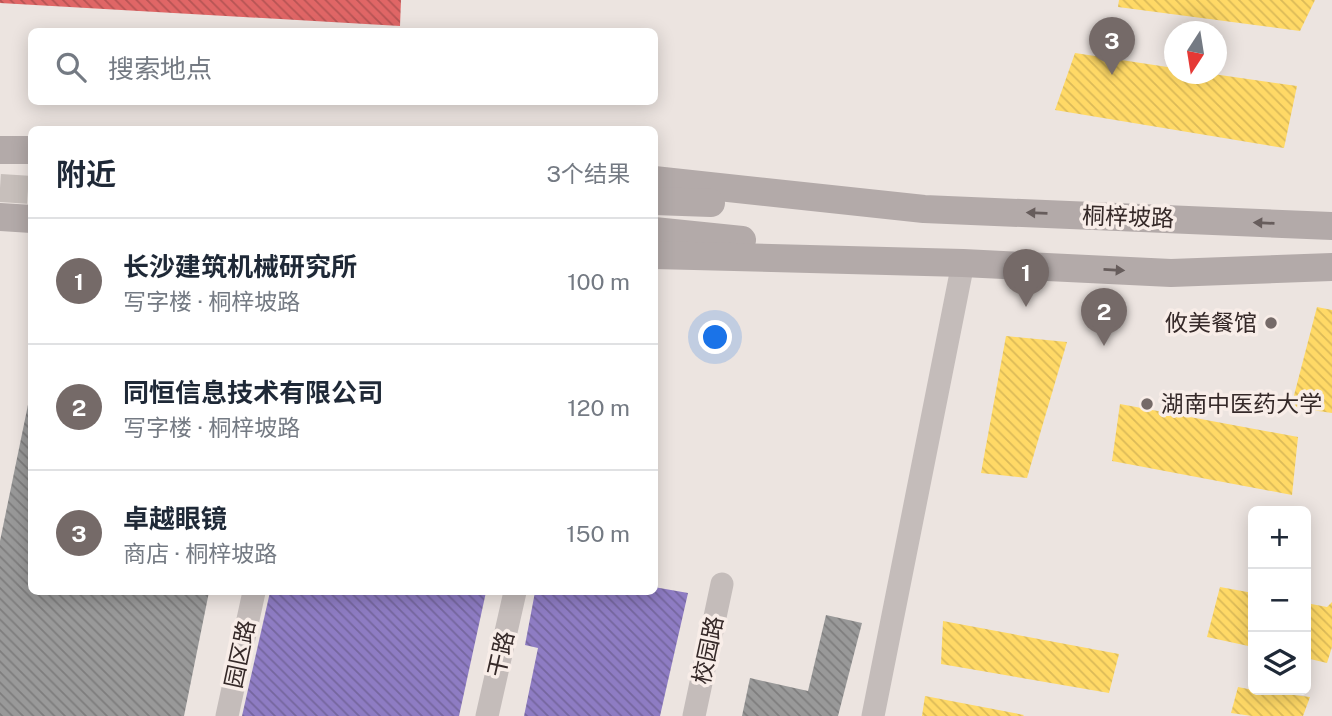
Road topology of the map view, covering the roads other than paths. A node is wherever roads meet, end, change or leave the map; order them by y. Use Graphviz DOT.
graph roads {
  1 [pos="0,150"];
  2 [pos="28,150"];
  3 [pos="658,180"];
  4 [pos="658,201"];
  5 [pos="924,209"];
  6 [pos="0,217"];
  7 [pos="28,219"];
  8 [pos="1332,226"];
  9 [pos="658,231"];
  10 [pos="658,255"];
  11 [pos="963,263"];
  12 [pos="1332,267"];
  13 [pos="722,584"];
  14 [pos="253,595"];
  15 [pos="514,595"];
  16 [pos="227,716"];
  17 [pos="487,716"];
  18 [pos="694,716"];
  19 [pos="873,716"];
  1 -- 2 [label="main road"];
  3 -- 5 [label="main road, 桐梓坡路"];
  4 -- 5 [label="main road, 桐梓坡路"];
  8 -- 5 [label="main road, 桐梓坡路, one-way"];
  6 -- 7 [label="main road"];
  9 -- 11 [label="main road"];
  10 -- 11 [label="main road"];
  11 -- 12 [label="main road, one-way"];
  11 -- 19 [label="street"];
  13 -- 18 [label="street, 校园路"];
  14 -- 16 [label="street, 园区路"];
  15 -- 17 [label="street, 干路"];
}
